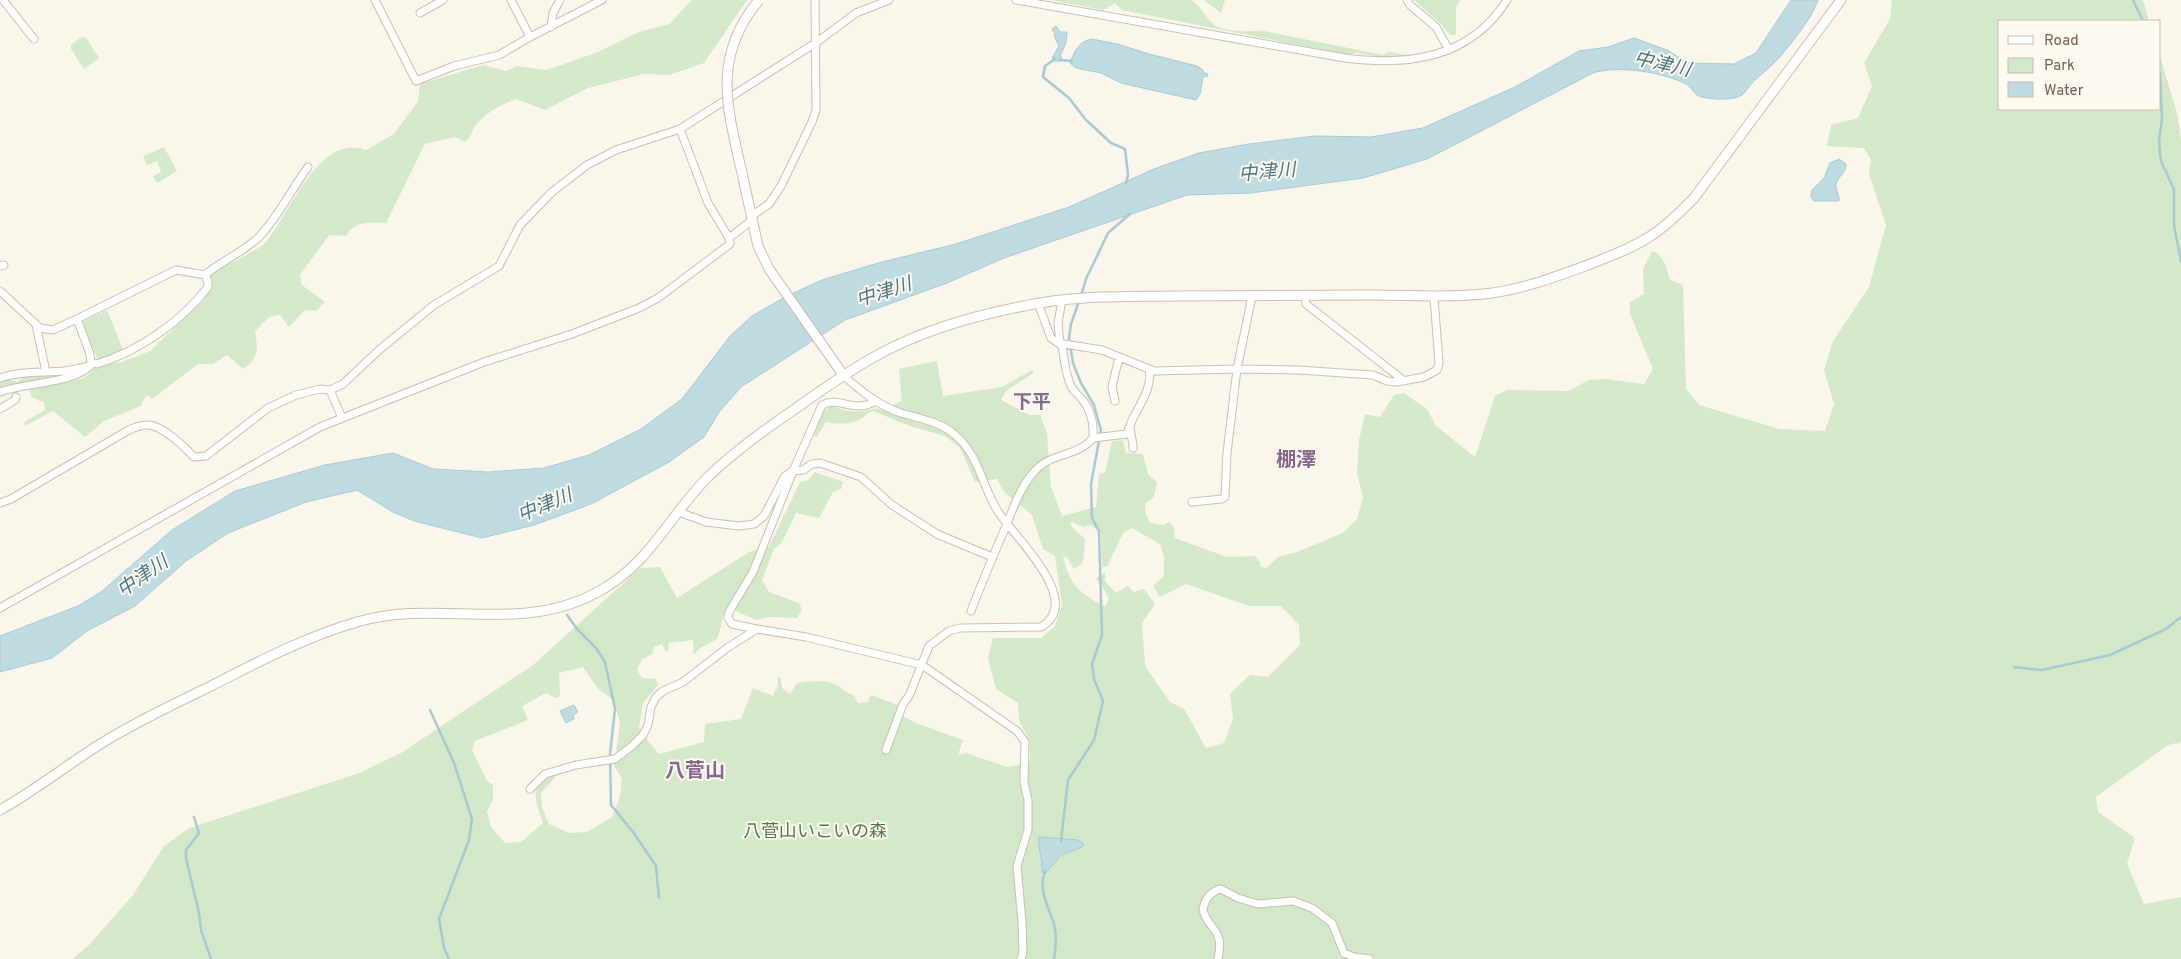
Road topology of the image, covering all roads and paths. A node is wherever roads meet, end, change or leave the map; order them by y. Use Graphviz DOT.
graph roads {
  1 [pos="3,0"];
  2 [pos="375,0"];
  3 [pos="444,0"];
  4 [pos="511,0"];
  5 [pos="560,0"];
  6 [pos="602,0"];
  7 [pos="760,0"];
  8 [pos="815,0"];
  9 [pos="889,0"];
  10 [pos="1016,0"];
  11 [pos="1407,0"];
  12 [pos="1507,0"];
  13 [pos="1841,0"];
  14 [pos="420,12"];
  15 [pos="551,27"];
  16 [pos="530,36"];
  17 [pos="34,39"];
  18 [pos="817,42"];
  19 [pos="1449,50"];
  20 [pos="680,129"];
  21 [pos="308,167"];
  22 [pos="751,221"];
  23 [pos="729,238"];
  24 [pos="205,275"];
  25 [pos="0,291"];
  26 [pos="1252,296"];
  27 [pos="1305,296"];
  28 [pos="1434,296"];
  29 [pos="1063,300"];
  30 [pos="1038,303"];
  31 [pos="78,320"];
  32 [pos="36,325"];
  33 [pos="1062,344"];
  34 [pos="1119,357"];
  35 [pos="91,363"];
  36 [pos="1149,369"];
  37 [pos="1237,369"];
  38 [pos="46,372"];
  39 [pos="844,376"];
  40 [pos="0,378"];
  41 [pos="1403,380"];
  42 [pos="330,390"];
  43 [pos="0,392"];
  44 [pos="16,397"];
  45 [pos="876,401"];
  46 [pos="1116,401"];
  47 [pos="0,409"];
  48 [pos="342,418"];
  49 [pos="1129,428"];
  50 [pos="1095,438"];
  51 [pos="1133,448"];
  52 [pos="793,471"];
  53 [pos="1192,502"];
  54 [pos="0,503"];
  55 [pos="679,512"];
  56 [pos="1006,525"];
  57 [pos="992,557"];
  58 [pos="0,608"];
  59 [pos="971,611"];
  60 [pos="757,629"];
  61 [pos="922,666"];
  62 [pos="886,750"];
  63 [pos="530,790"];
  64 [pos="0,810"];
  65 [pos="1021,959"];
  66 [pos="1218,959"];
  67 [pos="1369,959"];
  1 -- 17 [label="street"];
  2 -- 16 [label="street"];
  3 -- 14 [label="street"];
  4 -- 16 [label="street"];
  5 -- 15 [label="street"];
  6 -- 15 [label="street"];
  7 -- 22 [label="street, bridge"];
  8 -- 18 [label="street"];
  9 -- 18 [label="street"];
  10 -- 19 [label="street"];
  11 -- 19 [label="street"];
  12 -- 19 [label="street"];
  13 -- 28 [label="street"];
  15 -- 16 [label="street"];
  18 -- 20 [label="street"];
  18 -- 22 [label="street"];
  20 -- 23 [label="street"];
  20 -- 42 [label="street"];
  21 -- 24 [label="street"];
  22 -- 23 [label="street"];
  22 -- 39 [label="street"];
  23 -- 48 [label="street"];
  24 -- 31 [label="street"];
  24 -- 35 [label="street"];
  25 -- 32 [label="street"];
  26 -- 27 [label="street"];
  26 -- 29 [label="street"];
  26 -- 37 [label="street"];
  27 -- 28 [label="street"];
  27 -- 41 [label="street"];
  28 -- 41 [label="street"];
  29 -- 30 [label="street"];
  29 -- 33 [label="street"];
  30 -- 33 [label="street"];
  30 -- 39 [label="street"];
  31 -- 32 [label="street"];
  31 -- 35 [label="street"];
  32 -- 38 [label="street"];
  33 -- 34 [label="street"];
  33 -- 50 [label="street"];
  34 -- 36 [label="street"];
  34 -- 46 [label="street"];
  35 -- 38 [label="street"];
  35 -- 43 [label="street"];
  36 -- 37 [label="street"];
  36 -- 49 [label="street"];
  37 -- 41 [label="street"];
  37 -- 53 [label="street"];
  38 -- 40 [label="street"];
  39 -- 45 [label="street"];
  39 -- 55 [label="street"];
  42 -- 48 [label="street"];
  42 -- 54 [label="street"];
  44 -- 47 [label="street"];
  45 -- 52 [label="street"];
  45 -- 56 [label="street"];
  48 -- 58 [label="street"];
  49 -- 50 [label="street"];
  49 -- 51 [label="street"];
  50 -- 56 [label="street"];
  52 -- 55 [label="street"];
  52 -- 57 [label="street"];
  52 -- 60 [label="street"];
  55 -- 64 [label="street"];
  56 -- 57 [label="street"];
  56 -- 61 [label="street"];
  57 -- 59 [label="street"];
  60 -- 61 [label="street"];
  60 -- 63 [label="street"];
  61 -- 62 [label="street"];
  61 -- 65 [label="street"];
  66 -- 67 [label="street"];
}
